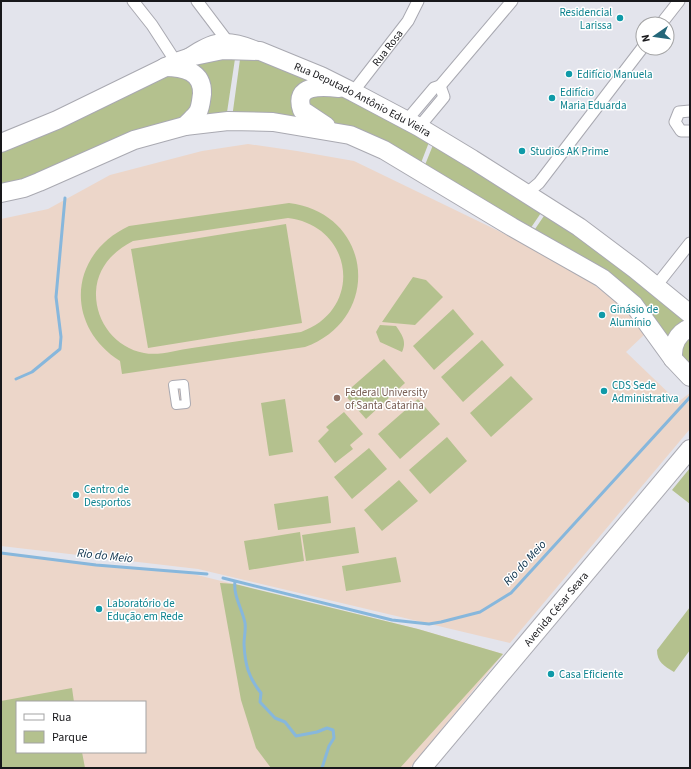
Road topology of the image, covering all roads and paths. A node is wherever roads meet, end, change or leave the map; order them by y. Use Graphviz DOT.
graph roads {
  1 [pos="133,1"];
  2 [pos="197,1"];
  3 [pos="418,1"];
  4 [pos="512,1"];
  5 [pos="679,1"];
  6 [pos="667,16"];
  7 [pos="225,38"];
  8 [pos="270,54"];
  9 [pos="636,56"];
  10 [pos="170,65"];
  11 [pos="350,90"];
  12 [pos="690,111"];
  13 [pos="413,124"];
  14 [pos="185,126"];
  15 [pos="335,131"];
  16 [pos="690,131"];
  17 [pos="1,143"];
  18 [pos="1,193"];
  19 [pos="527,194"];
  20 [pos="690,243"];
  21 [pos="656,286"];
  22 [pos="690,314"];
  23 [pos="690,328"];
  24 [pos="673,359"];
  25 [pos="690,377"];
  26 [pos="690,449"];
  27 [pos="422,768"];
  1 -- 10 [label="street"];
  2 -- 7 [label="street"];
  3 -- 11 [label="street, Rua Rosa"];
  4 -- 13 [label="street"];
  5 -- 6 [label="street"];
  7 -- 8 [label="street"];
  7 -- 10 [label="street"];
  8 -- 10 [label="main road, Rua Deputado Antônio Edu Vieira"];
  8 -- 11 [label="main road, Rua Deputado Antônio Edu Vieira"];
  9 -- 19 [label="street"];
  10 -- 14 [label="main road"];
  10 -- 17 [label="main road, Rua Deputado Antônio Edu Vieira"];
  11 -- 13 [label="main road, Rua Deputado Antônio Edu Vieira"];
  11 -- 15 [label="main road"];
  12 -- 16 [label="street"];
  13 -- 19 [label="main road, Rua Deputado Antônio Edu Vieira"];
  14 -- 15 [label="main road"];
  14 -- 18 [label="main road"];
  15 -- 24 [label="main road"];
  19 -- 21 [label="main road, Rua Deputado Antônio Edu Vieira"];
  20 -- 21 [label="street"];
  21 -- 22 [label="main road, Rua Deputado Antônio Edu Vieira"];
  23 -- 24 [label="main road"];
  24 -- 25 [label="main road"];
  26 -- 27 [label="main road, Avenida César Seara"];
}
